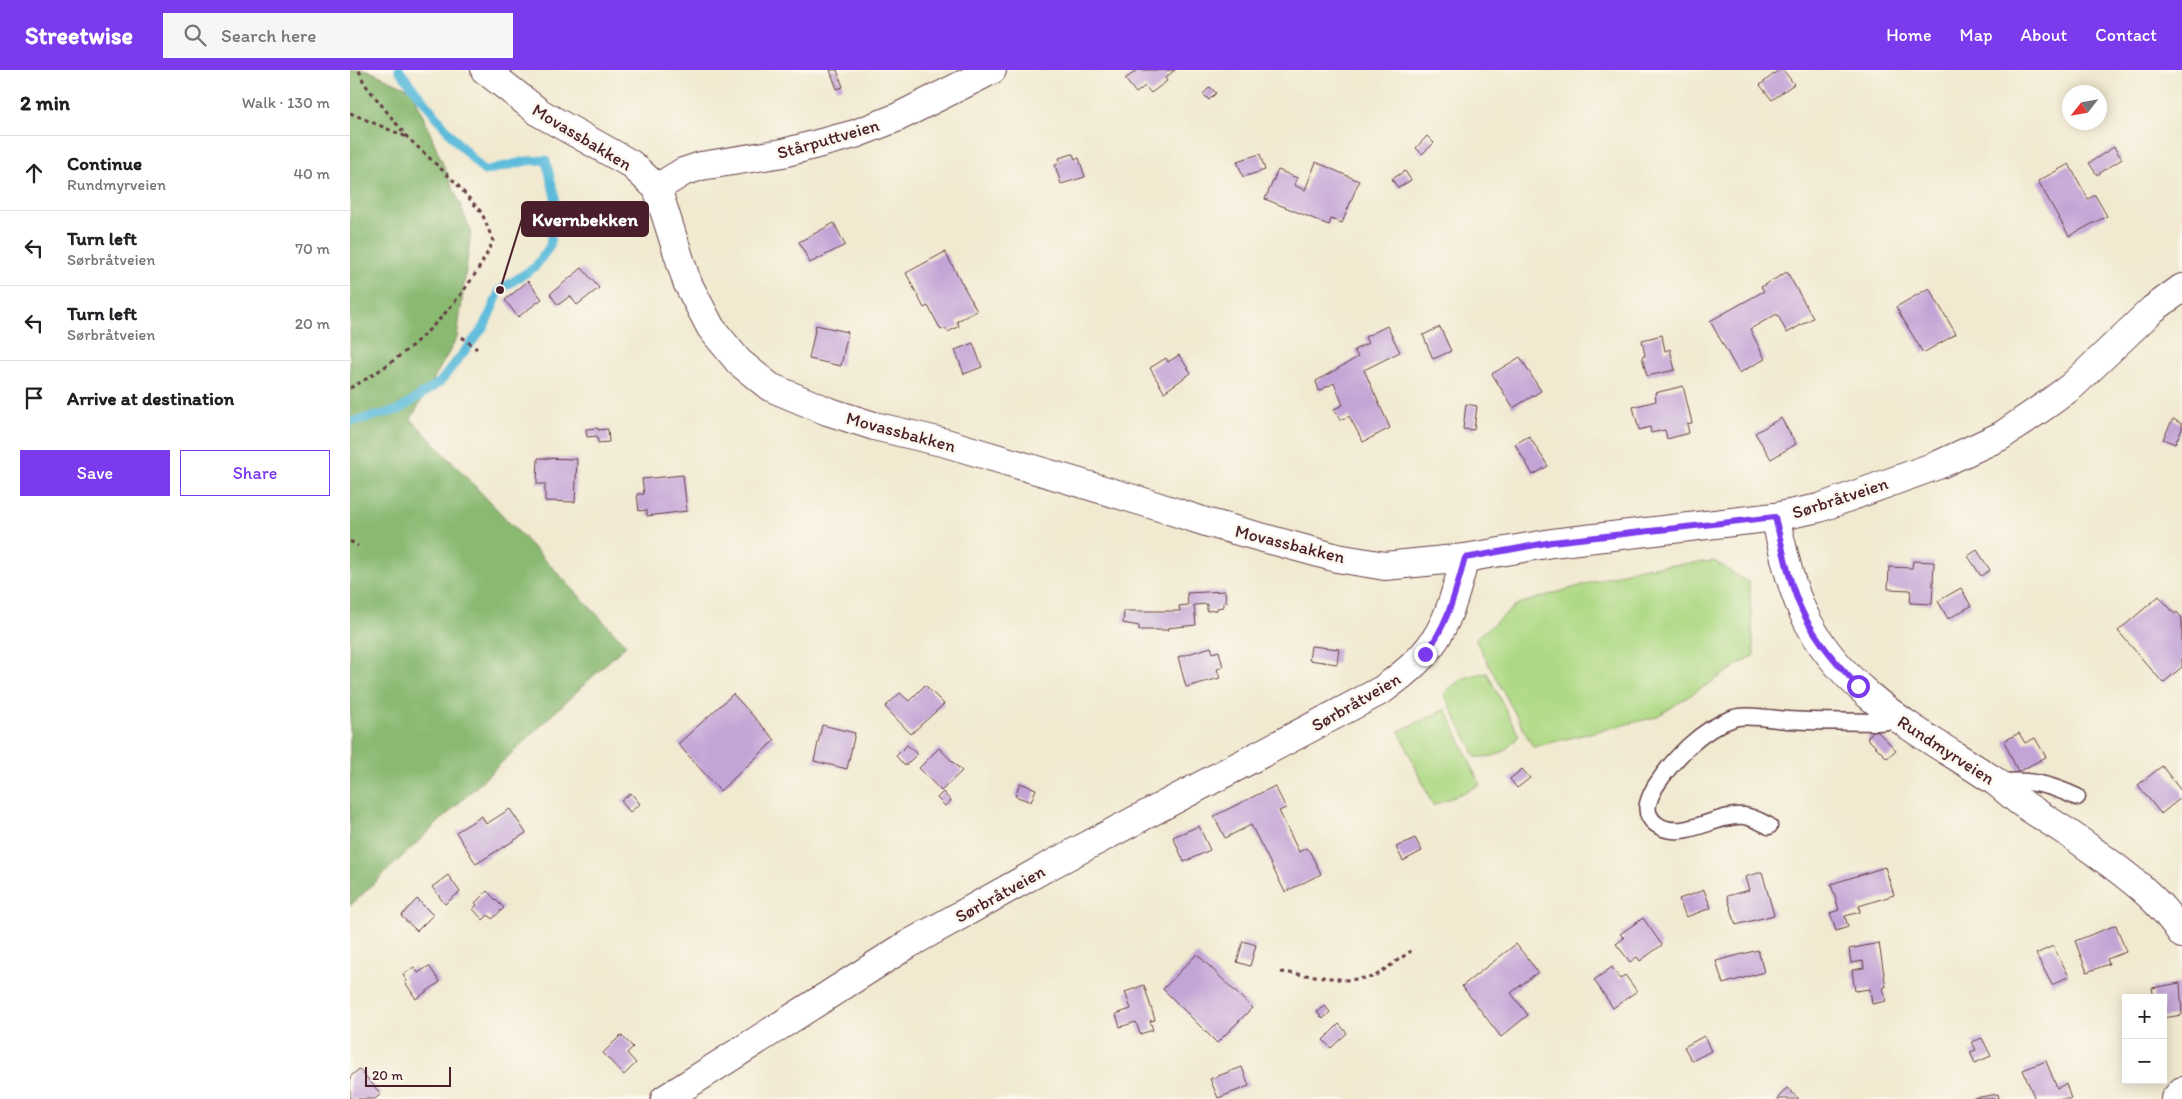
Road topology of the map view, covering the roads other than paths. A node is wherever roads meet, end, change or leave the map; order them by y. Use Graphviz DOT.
graph roads {
  1 [pos="485,70"];
  2 [pos="992,70"];
  3 [pos="657,188"];
  4 [pos="2182,288"];
  5 [pos="1775,517"];
  6 [pos="1465,558"];
  7 [pos="1894,716"];
  8 [pos="1997,783"];
  9 [pos="2077,797"];
  10 [pos="1769,826"];
  11 [pos="2182,934"];
  12 [pos="2182,1091"];
  13 [pos="665,1099"];
  14 [pos="2175,1099"];
  1 -- 3 [label="street, Movassbakken"];
  2 -- 3 [label="street, Stårputtveien"];
  3 -- 6 [label="street, Movassbakken"];
  4 -- 5 [label="street, Sørbråtveien"];
  5 -- 6 [label="street, Sørbråtveien"];
  5 -- 7 [label="street, Rundmyrveien"];
  6 -- 13 [label="street, Sørbråtveien"];
  7 -- 8 [label="street, Rundmyrveien"];
  7 -- 10 [label="lane"];
  8 -- 9 [label="lane"];
  8 -- 11 [label="street, Rundmyrveien"];
  12 -- 14 [label="street"];
}
